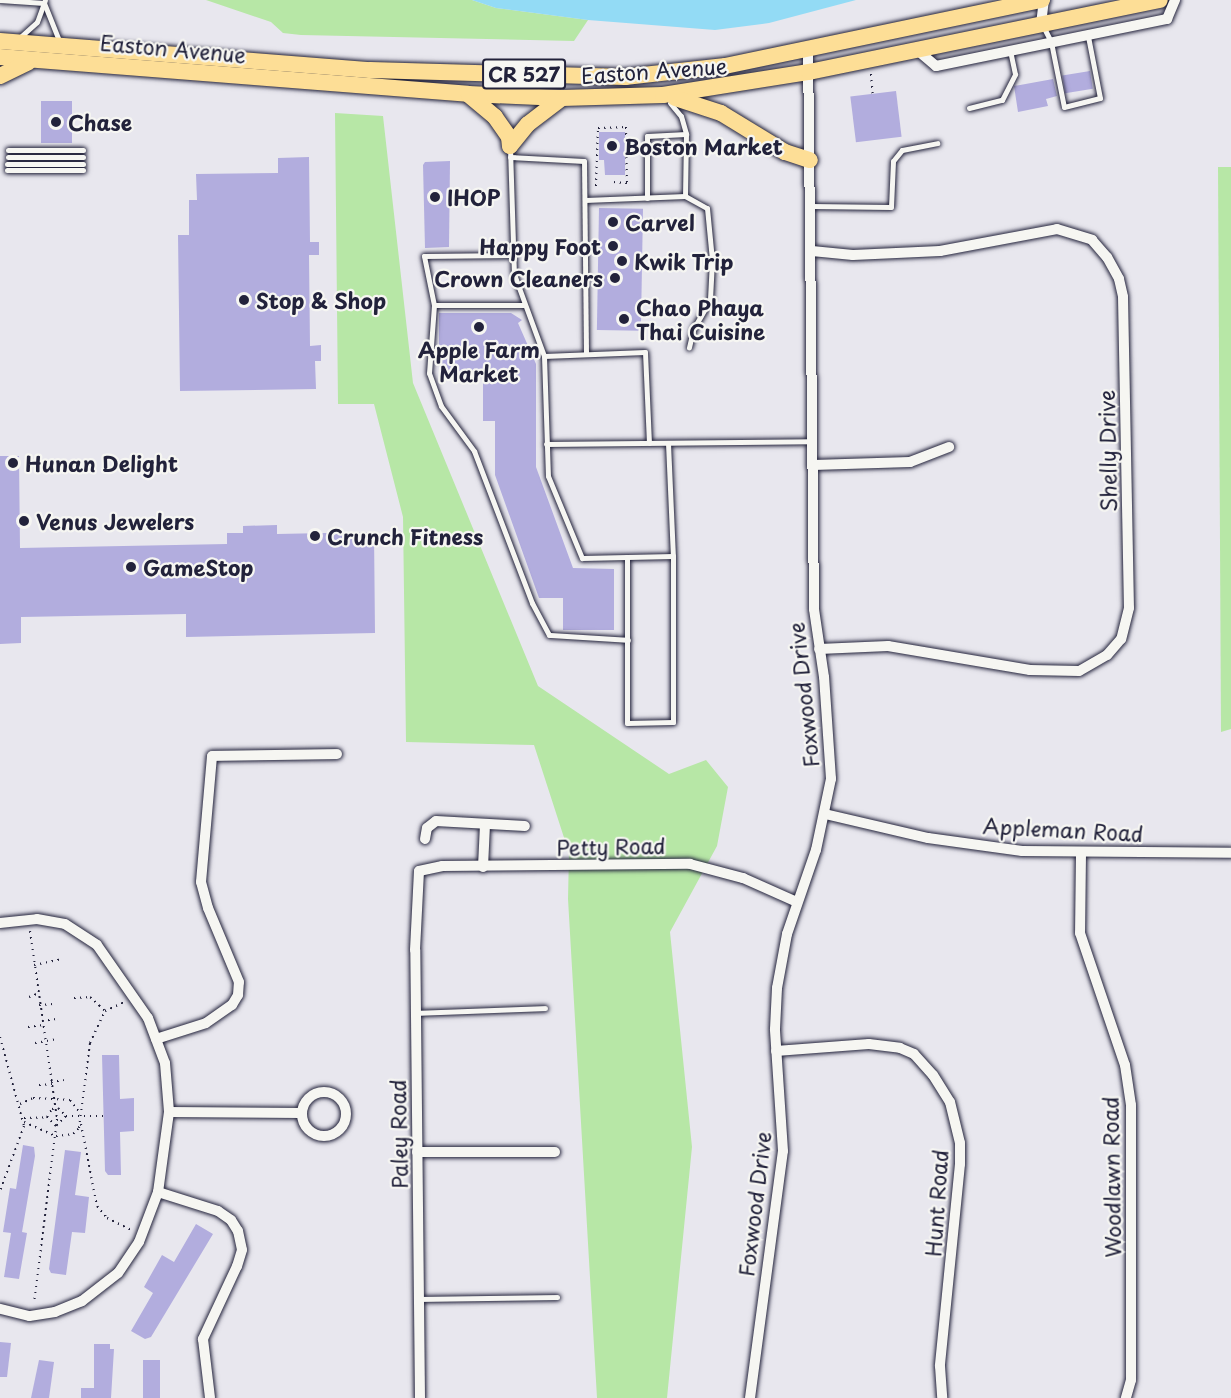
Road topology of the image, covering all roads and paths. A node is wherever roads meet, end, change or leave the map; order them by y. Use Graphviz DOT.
graph roads {
  1 [pos="0,0"];
  2 [pos="1043,0"];
  3 [pos="1160,0"];
  4 [pos="1175,0"];
  5 [pos="14,1"];
  6 [pos="45,2"];
  7 [pos="1041,24"];
  8 [pos="1088,35"];
  9 [pos="7,42"];
  10 [pos="1051,42"];
  11 [pos="62,47"];
  12 [pos="808,50"];
  13 [pos="917,50"];
  14 [pos="1010,51"];
  15 [pos="0,57"];
  16 [pos="37,59"];
  17 [pos="870,68"];
  18 [pos="809,72"];
  19 [pos="0,76"];
  20 [pos="468,94"];
  21 [pos="663,95"];
  22 [pos="873,95"];
  23 [pos="562,99"];
  24 [pos="969,108"];
  25 [pos="686,134"];
  26 [pos="937,143"];
  27 [pos="510,152"];
  28 [pos="83,160"];
  29 [pos="810,160"];
  30 [pos="613,182"];
  31 [pos="596,186"];
  32 [pos="686,196"];
  33 [pos="647,198"];
  34 [pos="585,200"];
  35 [pos="811,206"];
  36 [pos="812,251"];
  37 [pos="512,255"];
  38 [pos="434,305"];
  39 [pos="523,305"];
  40 [pos="688,348"];
  41 [pos="586,354"];
  42 [pos="544,356"];
  43 [pos="812,441"];
  44 [pos="649,443"];
  45 [pos="668,443"];
  46 [pos="546,444"];
  47 [pos="949,447"];
  48 [pos="813,465"];
  49 [pos="673,556"];
  50 [pos="627,557"];
  51 [pos="628,640"];
  52 [pos="819,649"];
  53 [pos="337,754"];
  54 [pos="825,814"];
  55 [pos="485,824"];
  56 [pos="525,826"];
  57 [pos="425,839"];
  58 [pos="1231,853"];
  59 [pos="1081,854"];
  60 [pos="483,867"];
  61 [pos="419,870"];
  62 [pos="797,902"];
  63 [pos="29,919"];
  64 [pos="0,923"];
  65 [pos="62,959"];
  66 [pos="34,965"];
  67 [pos="37,994"];
  68 [pos="29,997"];
  69 [pos="135,997"];
  70 [pos="74,998"];
  71 [pos="53,1004"];
  72 [pos="39,1005"];
  73 [pos="545,1008"];
  74 [pos="105,1011"];
  75 [pos="416,1013"];
  76 [pos="56,1019"];
  77 [pos="42,1023"];
  78 [pos="28,1028"];
  79 [pos="0,1037"];
  80 [pos="58,1039"];
  81 [pos="156,1039"];
  82 [pos="45,1041"];
  83 [pos="35,1043"];
  84 [pos="776,1051"];
  85 [pos="64,1080"];
  86 [pos="51,1083"];
  87 [pos="39,1085"];
  88 [pos="54,1097"];
  89 [pos="20,1104"];
  90 [pos="55,1109"];
  91 [pos="169,1112"];
  92 [pos="301,1113"];
  93 [pos="66,1116"];
  94 [pos="82,1116"];
  95 [pos="105,1116"];
  96 [pos="47,1117"];
  97 [pos="24,1120"];
  98 [pos="81,1122"];
  99 [pos="56,1126"];
  100 [pos="56,1137"];
  101 [pos="417,1152"];
  102 [pos="555,1152"];
  103 [pos="0,1191"];
  104 [pos="158,1192"];
  105 [pos="142,1235"];
  106 [pos="557,1297"];
  107 [pos="419,1299"];
  108 [pos="0,1309"];
  109 [pos="34,1315"];
  110 [pos="210,1398"];
  111 [pos="420,1398"];
  112 [pos="750,1398"];
  113 [pos="942,1398"];
  114 [pos="1126,1398"];
  1 -- 5 [label="lane"];
  2 -- 7 [label="street"];
  2 -- 12 [label="main road, Easton Avenue / CR 527"];
  3 -- 7 [label="main road, Easton Avenue / CR 527"];
  4 -- 8 [label="street"];
  5 -- 6 [label="lane"];
  6 -- 9 [label="lane"];
  6 -- 11 [label="lane"];
  7 -- 10 [label="lane"];
  7 -- 13 [label="main road, Easton Avenue / CR 527"];
  8 -- 10 [label="street"];
  8 -- 10 [label="lane"];
  9 -- 11 [label="main road, Easton Avenue / CR 527"];
  10 -- 14 [label="street"];
  11 -- 12 [label="main road, Easton Avenue / CR 527"];
  12 -- 18 [label="street, Foxwood Drive"];
  13 -- 14 [label="street"];
  13 -- 18 [label="main road, Easton Avenue / CR 527"];
  14 -- 24 [label="lane"];
  15 -- 16 [label="main road, Easton Avenue / CR 527"];
  16 -- 19 [label="main road"];
  16 -- 20 [label="main road, Easton Avenue / CR 527"];
  17 -- 22 [label="path"];
  18 -- 21 [label="main road, Easton Avenue / CR 527"];
  18 -- 29 [label="street, Foxwood Drive"];
  20 -- 23 [label="main road, Easton Avenue / CR 527"];
  20 -- 27 [label="main road"];
  21 -- 23 [label="main road, Easton Avenue / CR 527"];
  21 -- 25 [label="lane"];
  21 -- 29 [label="main road"];
  23 -- 27 [label="main road"];
  25 -- 32 [label="lane"];
  25 -- 33 [label="lane"];
  26 -- 35 [label="lane"];
  27 -- 34 [label="lane"];
  27 -- 37 [label="lane"];
  28 -- 28 [label="lane"];
  29 -- 35 [label="street, Foxwood Drive"];
  30 -- 31 [label="path"];
  32 -- 33 [label="lane"];
  32 -- 40 [label="lane"];
  33 -- 34 [label="lane"];
  34 -- 41 [label="lane"];
  35 -- 36 [label="street, Foxwood Drive"];
  36 -- 43 [label="street, Foxwood Drive"];
  36 -- 52 [label="street, Shelly Drive"];
  37 -- 38 [label="lane"];
  37 -- 39 [label="lane"];
  38 -- 39 [label="lane"];
  38 -- 51 [label="lane"];
  39 -- 42 [label="lane"];
  41 -- 42 [label="lane"];
  41 -- 44 [label="lane"];
  42 -- 46 [label="lane"];
  43 -- 45 [label="lane"];
  43 -- 48 [label="street, Foxwood Drive"];
  44 -- 45 [label="lane"];
  44 -- 46 [label="lane"];
  45 -- 49 [label="lane"];
  46 -- 50 [label="lane"];
  47 -- 48 [label="street"];
  48 -- 52 [label="street, Foxwood Drive"];
  49 -- 50 [label="lane"];
  49 -- 51 [label="lane"];
  50 -- 51 [label="lane"];
  52 -- 54 [label="street, Foxwood Drive"];
  53 -- 81 [label="street"];
  54 -- 59 [label="street, Appleman Road"];
  54 -- 62 [label="street, Foxwood Drive"];
  55 -- 56 [label="street"];
  55 -- 57 [label="street"];
  55 -- 60 [label="street"];
  58 -- 59 [label="street, Appleman Road"];
  59 -- 114 [label="street, Woodlawn Road"];
  60 -- 61 [label="street, Petty Road"];
  60 -- 62 [label="street, Petty Road"];
  61 -- 75 [label="street, Paley Road"];
  62 -- 84 [label="street, Foxwood Drive"];
  63 -- 64 [label="street"];
  63 -- 66 [label="path"];
  63 -- 69 [label="street"];
  65 -- 66 [label="path"];
  66 -- 67 [label="path"];
  67 -- 68 [label="path"];
  67 -- 72 [label="path"];
  69 -- 74 [label="path"];
  69 -- 81 [label="street"];
  70 -- 74 [label="path"];
  71 -- 72 [label="path"];
  72 -- 77 [label="path"];
  73 -- 75 [label="lane"];
  74 -- 94 [label="path"];
  75 -- 101 [label="street, Paley Road"];
  76 -- 77 [label="path"];
  77 -- 78 [label="path"];
  77 -- 82 [label="path"];
  79 -- 89 [label="path"];
  80 -- 82 [label="path"];
  81 -- 91 [label="street"];
  82 -- 83 [label="path"];
  82 -- 86 [label="path"];
  84 -- 112 [label="street, Foxwood Drive"];
  84 -- 113 [label="street, Hunt Road"];
  85 -- 86 [label="path"];
  86 -- 87 [label="path"];
  86 -- 88 [label="path"];
  88 -- 89 [label="path"];
  88 -- 90 [label="path"];
  88 -- 94 [label="path"];
  89 -- 97 [label="path"];
  90 -- 93 [label="path"];
  90 -- 96 [label="path"];
  90 -- 99 [label="path"];
  91 -- 92 [label="street"];
  91 -- 104 [label="street"];
  92 -- 92 [label="street"];
  93 -- 94 [label="path"];
  93 -- 99 [label="path"];
  94 -- 95 [label="path"];
  94 -- 98 [label="path"];
  96 -- 97 [label="path"];
  96 -- 99 [label="path"];
  97 -- 100 [label="path"];
  97 -- 103 [label="path"];
  98 -- 100 [label="path"];
  98 -- 105 [label="path"];
  99 -- 100 [label="path"];
  100 -- 109 [label="path"];
  101 -- 102 [label="street"];
  101 -- 107 [label="street, Paley Road"];
  104 -- 105 [label="street"];
  104 -- 110 [label="street"];
  105 -- 109 [label="street"];
  106 -- 107 [label="lane"];
  107 -- 111 [label="street, Paley Road"];
  108 -- 109 [label="street"];
}
